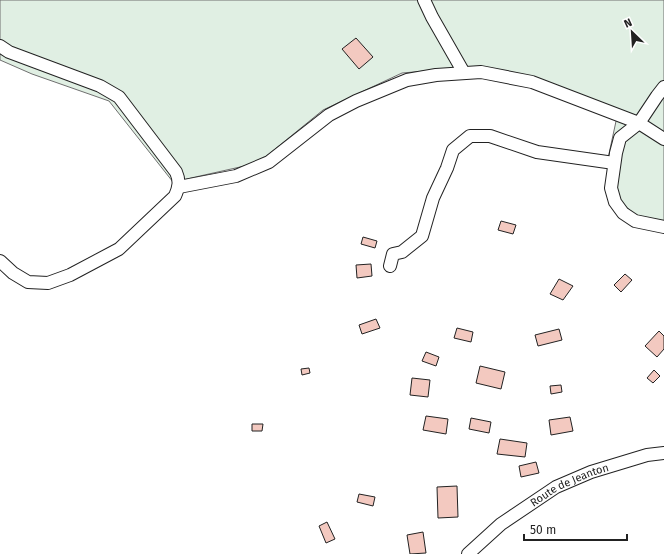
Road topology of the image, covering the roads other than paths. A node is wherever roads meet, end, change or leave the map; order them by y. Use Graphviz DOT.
graph roads {
  1 [pos="424,0"];
  2 [pos="0,46"];
  3 [pos="464,73"];
  4 [pos="664,87"];
  5 [pos="639,123"];
  6 [pos="664,139"];
  7 [pos="614,163"];
  8 [pos="179,187"];
  9 [pos="664,227"];
  10 [pos="0,261"];
  11 [pos="390,266"];
  12 [pos="664,452"];
  13 [pos="468,554"];
  1 -- 3 [label="street"];
  2 -- 8 [label="street"];
  3 -- 5 [label="street"];
  3 -- 8 [label="street"];
  4 -- 5 [label="street"];
  5 -- 6 [label="street"];
  5 -- 7 [label="street"];
  7 -- 9 [label="street"];
  7 -- 11 [label="street"];
  8 -- 10 [label="street"];
  12 -- 13 [label="street, Route de Jeanton"];
}
